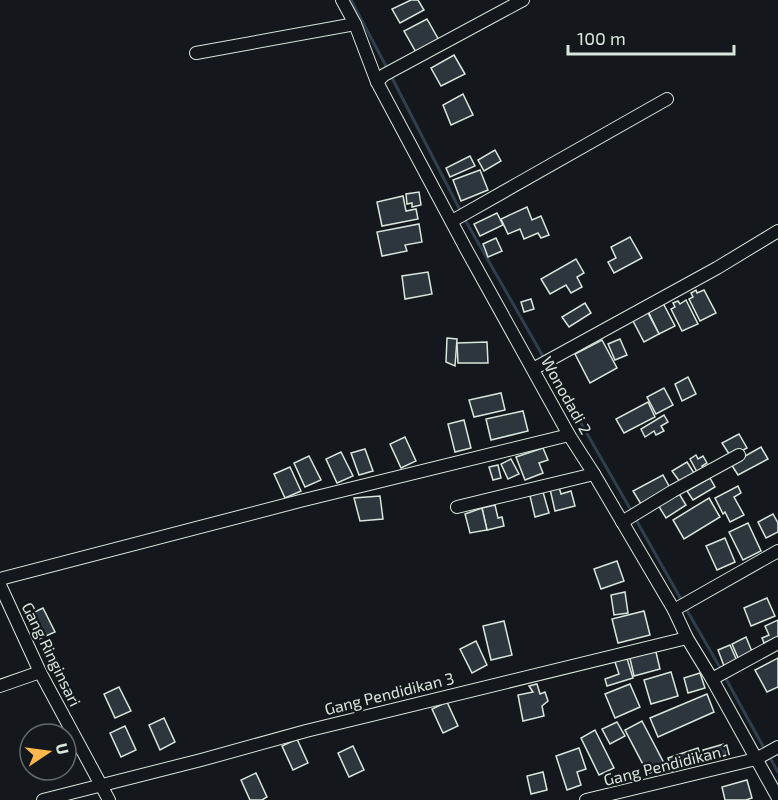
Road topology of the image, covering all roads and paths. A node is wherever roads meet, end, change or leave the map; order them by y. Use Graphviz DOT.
graph roads {
  1 [pos="342,0"];
  2 [pos="523,0"];
  3 [pos="355,24"];
  4 [pos="196,53"];
  5 [pos="381,79"];
  6 [pos="668,99"];
  7 [pos="453,220"];
  8 [pos="778,231"];
  9 [pos="534,369"];
  10 [pos="569,435"];
  11 [pos="739,455"];
  12 [pos="594,474"];
  13 [pos="457,507"];
  14 [pos="622,522"];
  15 [pos="778,551"];
  16 [pos="0,579"];
  17 [pos="0,585"];
  18 [pos="674,610"];
  19 [pos="687,638"];
  20 [pos="778,643"];
  21 [pos="40,672"];
  22 [pos="712,679"];
  23 [pos="0,686"];
  24 [pos="778,747"];
  25 [pos="756,759"];
  26 [pos="101,784"];
  27 [pos="778,798"];
  28 [pos="43,800"];
  29 [pos="109,800"];
  30 [pos="586,800"];
  1 -- 3 [label="street, Wonodadi 2"];
  2 -- 5 [label="street"];
  3 -- 4 [label="street"];
  3 -- 5 [label="street, Wonodadi 2"];
  5 -- 7 [label="street, Wonodadi 2"];
  6 -- 7 [label="street"];
  7 -- 9 [label="street, Wonodadi 2"];
  8 -- 9 [label="street"];
  9 -- 10 [label="street, Wonodadi 2"];
  10 -- 12 [label="street, Wonodadi 2"];
  10 -- 16 [label="street"];
  11 -- 14 [label="street"];
  12 -- 13 [label="street"];
  12 -- 14 [label="street, Wonodadi 2"];
  14 -- 18 [label="street, Wonodadi 2"];
  15 -- 18 [label="street"];
  17 -- 21 [label="street, Gang Ringinsari"];
  18 -- 19 [label="street, Wonodadi 2"];
  19 -- 22 [label="street, Wonodadi 2"];
  19 -- 26 [label="street, Gang Pendidikan 3"];
  20 -- 22 [label="street"];
  21 -- 23 [label="street"];
  21 -- 26 [label="street, Gang Ringinsari"];
  22 -- 25 [label="street, Wonodadi 2"];
  24 -- 25 [label="street, Gang Pendidikan 1"];
  25 -- 27 [label="street, Wonodadi 2"];
  25 -- 30 [label="street, Gang Pendidikan 1"];
  26 -- 28 [label="street, Gang Pendidikan 3"];
  26 -- 29 [label="street, Gang Ringinsari"];
}
